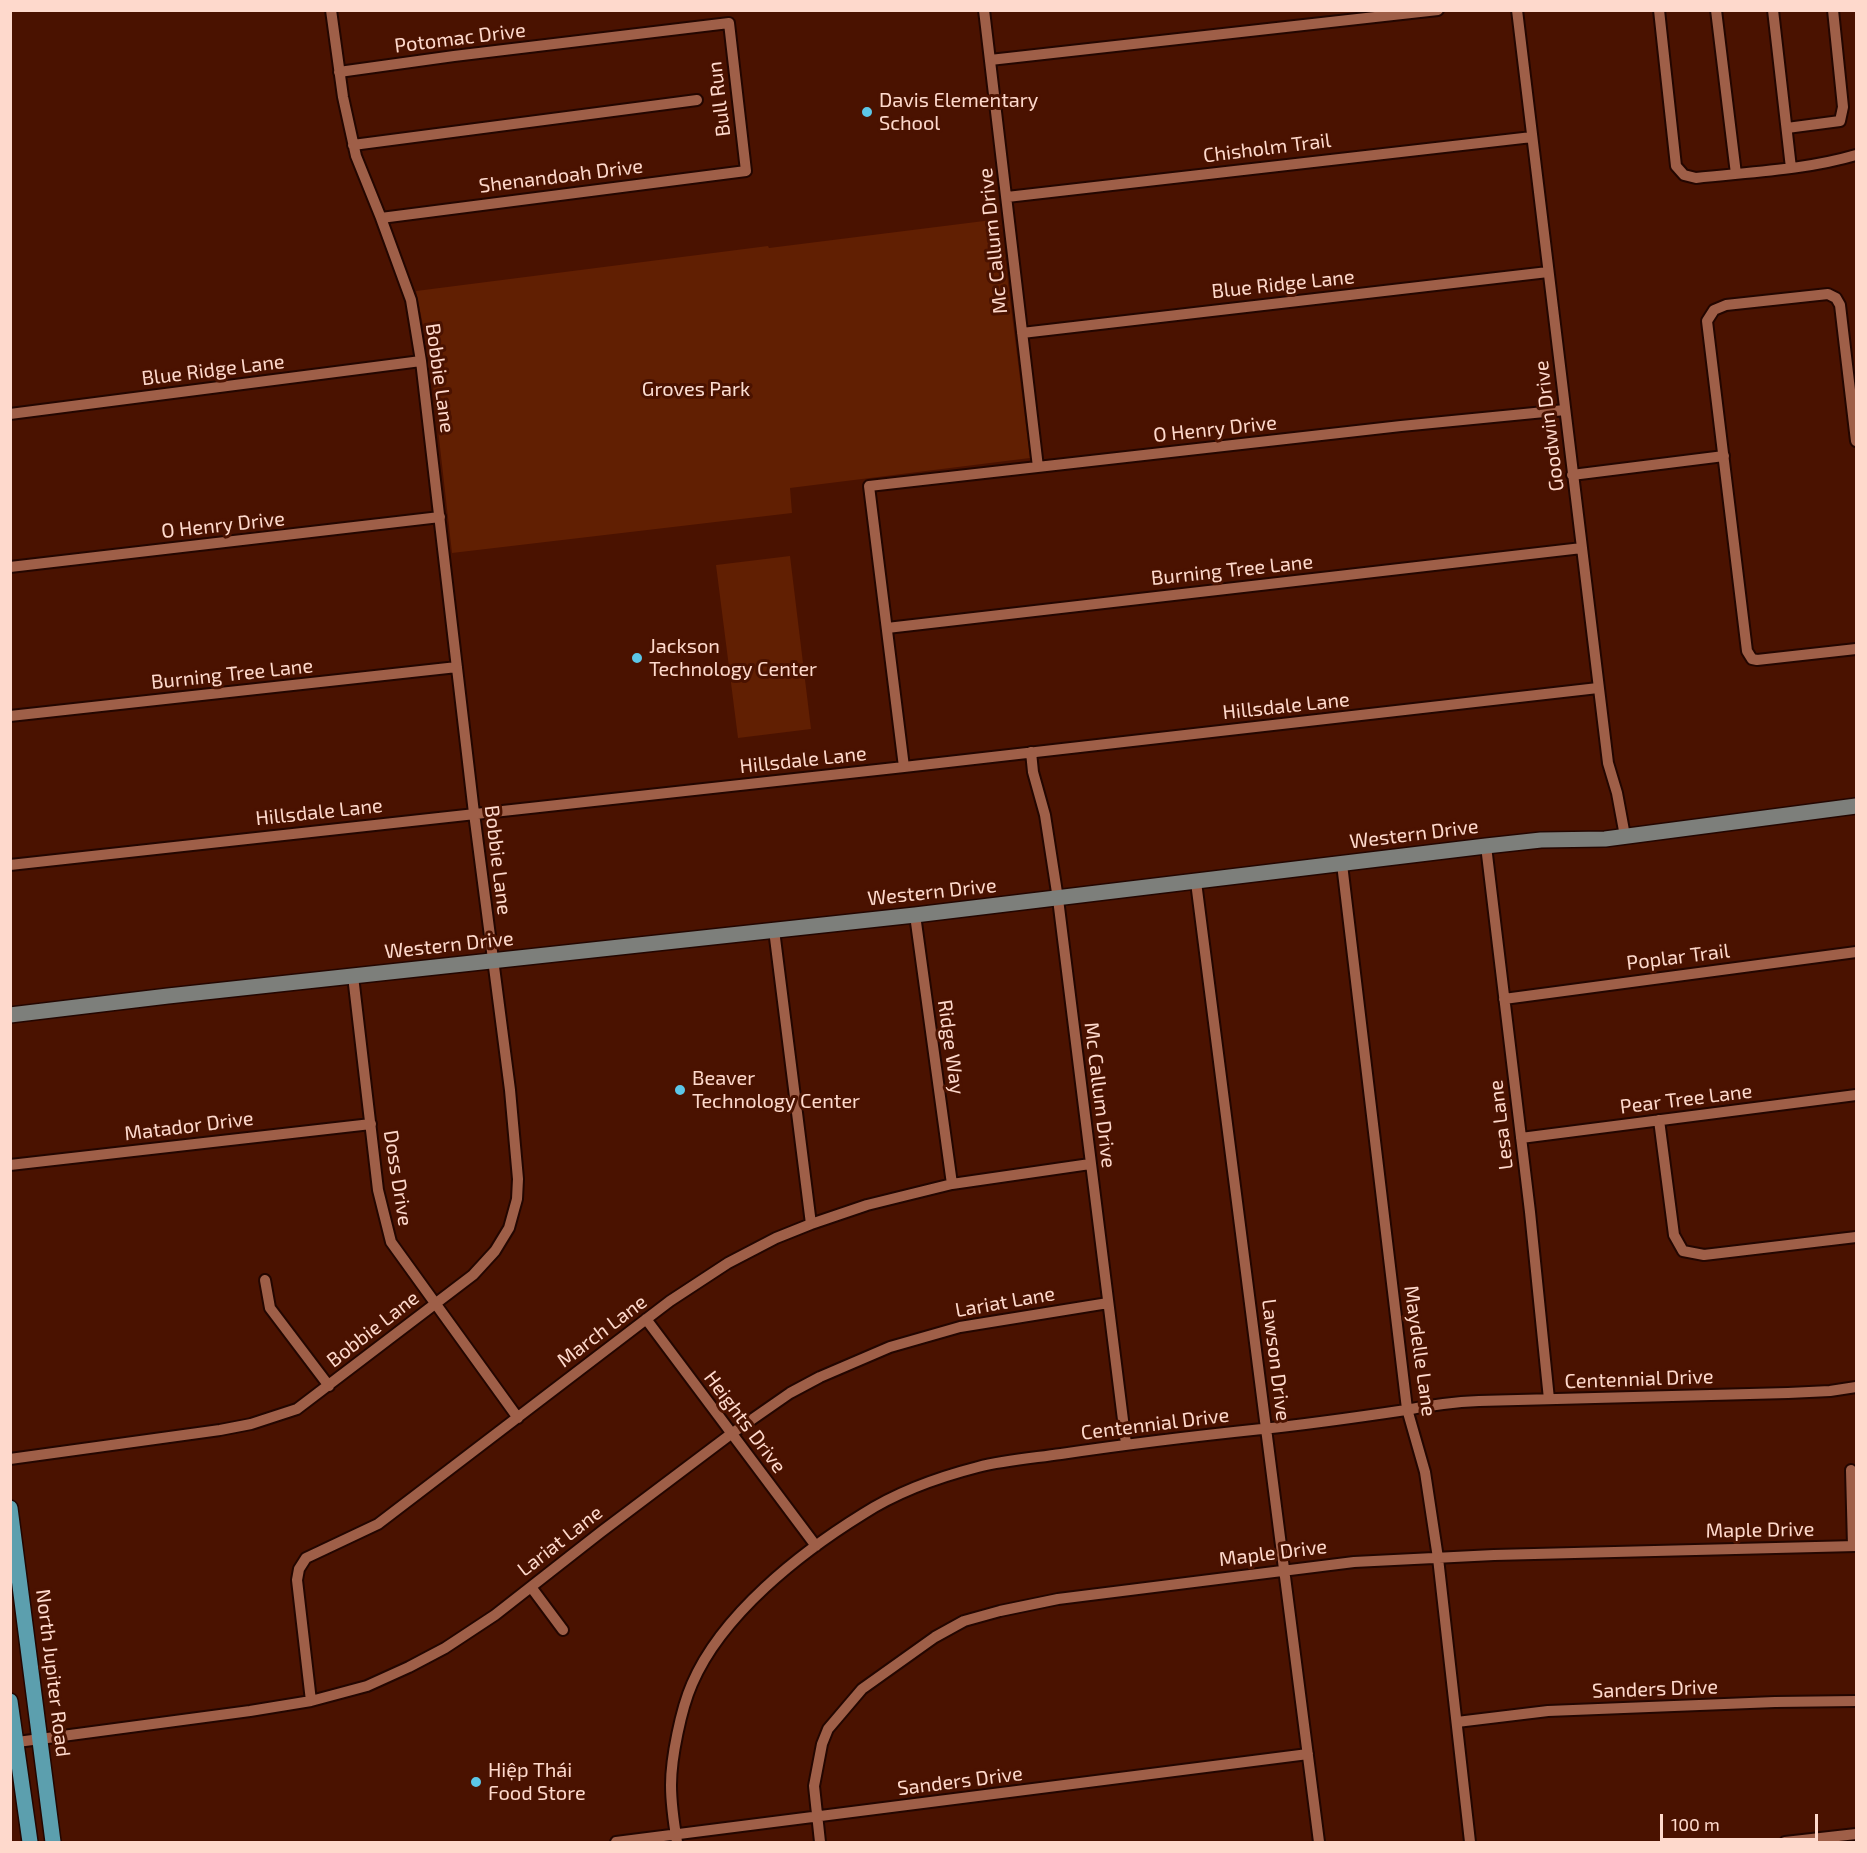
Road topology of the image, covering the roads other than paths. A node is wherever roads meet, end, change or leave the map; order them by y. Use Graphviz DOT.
graph roads {
  1 [pos="331,10"];
  2 [pos="984,10"];
  3 [pos="1438,10"];
  4 [pos="1517,10"];
  5 [pos="1659,10"];
  6 [pos="1716,10"];
  7 [pos="1773,10"];
  8 [pos="1833,10"];
  9 [pos="729,23"];
  10 [pos="990,60"];
  11 [pos="339,72"];
  12 [pos="697,100"];
  13 [pos="1786,128"];
  14 [pos="1532,137"];
  15 [pos="353,144"];
  16 [pos="1857,155"];
  17 [pos="1791,168"];
  18 [pos="746,171"];
  19 [pos="1736,174"];
  20 [pos="1007,197"];
  21 [pos="381,218"];
  22 [pos="1548,272"];
  23 [pos="1022,333"];
  24 [pos="421,362"];
  25 [pos="1854,402"];
  26 [pos="1565,410"];
  27 [pos="10,414"];
  28 [pos="1857,441"];
  29 [pos="1724,456"];
  30 [pos="1038,467"];
  31 [pos="1572,475"];
  32 [pos="440,517"];
  33 [pos="1582,548"];
  34 [pos="10,567"];
  35 [pos="887,628"];
  36 [pos="1857,649"];
  37 [pos="457,667"];
  38 [pos="1598,688"];
  39 [pos="10,716"];
  40 [pos="1031,752"];
  41 [pos="904,767"];
  42 [pos="1857,806"];
  43 [pos="474,813"];
  44 [pos="1625,836"];
  45 [pos="1486,846"];
  46 [pos="1342,864"];
  47 [pos="10,865"];
  48 [pos="1197,882"];
  49 [pos="1058,899"];
  50 [pos="915,915"];
  51 [pos="774,930"];
  52 [pos="1857,952"];
  53 [pos="493,961"];
  54 [pos="354,976"];
  55 [pos="1504,999"];
  56 [pos="10,1015"];
  57 [pos="1857,1095"];
  58 [pos="1659,1120"];
  59 [pos="371,1124"];
  60 [pos="1521,1138"];
  61 [pos="1090,1164"];
  62 [pos="10,1165"];
  63 [pos="952,1184"];
  64 [pos="811,1224"];
  65 [pos="1857,1237"];
  66 [pos="266,1280"];
  67 [pos="1108,1303"];
  68 [pos="434,1304"];
  69 [pos="646,1320"];
  70 [pos="329,1386"];
  71 [pos="1857,1387"];
  72 [pos="1549,1399"];
  73 [pos="1407,1409"];
  74 [pos="518,1418"];
  75 [pos="1267,1429"];
  76 [pos="731,1434"];
  77 [pos="1126,1444"];
  78 [pos="10,1459"];
  79 [pos="1851,1470"];
  80 [pos="10,1508"];
  81 [pos="816,1546"];
  82 [pos="1855,1546"];
  83 [pos="1438,1558"];
  84 [pos="1284,1569"];
  85 [pos="531,1587"];
  86 [pos="563,1630"];
  87 [pos="10,1701"];
  88 [pos="311,1701"];
  89 [pos="1857,1701"];
  90 [pos="1456,1722"];
  91 [pos="40,1739"];
  92 [pos="13,1742"];
  93 [pos="1308,1754"];
  94 [pos="817,1818"];
  95 [pos="1857,1834"];
  96 [pos="676,1838"];
  97 [pos="30,1842"];
  98 [pos="53,1842"];
  99 [pos="616,1842"];
  100 [pos="820,1842"];
  101 [pos="1320,1842"];
  102 [pos="1470,1842"];
  103 [pos="1785,1842"];
  1 -- 11 [label="street, Bobbie Lane"];
  2 -- 10 [label="street, Mc Callum Drive"];
  3 -- 10 [label="street"];
  4 -- 14 [label="street, Goodwin Drive"];
  5 -- 19 [label="street"];
  6 -- 19 [label="street"];
  7 -- 13 [label="street"];
  8 -- 13 [label="street"];
  9 -- 11 [label="street, Potomac Drive"];
  9 -- 18 [label="street, Bull Run"];
  10 -- 20 [label="street, Mc Callum Drive"];
  11 -- 15 [label="street, Bobbie Lane"];
  12 -- 15 [label="street"];
  13 -- 17 [label="street"];
  14 -- 20 [label="street, Chisholm Trail"];
  14 -- 22 [label="street, Goodwin Drive"];
  15 -- 21 [label="street, Bobbie Lane"];
  16 -- 17 [label="street"];
  17 -- 19 [label="street"];
  18 -- 21 [label="street, Shenandoah Drive"];
  20 -- 23 [label="street, Mc Callum Drive"];
  21 -- 24 [label="street, Bobbie Lane"];
  22 -- 23 [label="street, Blue Ridge Lane"];
  22 -- 26 [label="street, Goodwin Drive"];
  23 -- 30 [label="street, Mc Callum Drive"];
  24 -- 27 [label="street, Blue Ridge Lane"];
  24 -- 32 [label="street, Bobbie Lane"];
  25 -- 28 [label="street"];
  25 -- 29 [label="street"];
  26 -- 30 [label="street, O Henry Drive"];
  26 -- 31 [label="street, Goodwin Drive"];
  29 -- 31 [label="street"];
  29 -- 36 [label="street"];
  30 -- 35 [label="street, O Henry Drive"];
  31 -- 33 [label="street, Goodwin Drive"];
  32 -- 34 [label="street, O Henry Drive"];
  32 -- 37 [label="street, Bobbie Lane"];
  33 -- 35 [label="street, Burning Tree Lane"];
  33 -- 38 [label="street, Goodwin Drive"];
  35 -- 41 [label="street"];
  37 -- 39 [label="street, Burning Tree Lane"];
  37 -- 43 [label="street, Bobbie Lane"];
  38 -- 40 [label="street, Hillsdale Lane"];
  38 -- 44 [label="street, Goodwin Drive"];
  40 -- 41 [label="street, Hillsdale Lane"];
  40 -- 49 [label="street, Mc Callum Drive"];
  41 -- 43 [label="street, Hillsdale Lane"];
  42 -- 44 [label="street, Western Drive"];
  43 -- 47 [label="street, Hillsdale Lane"];
  43 -- 53 [label="street, Bobbie Lane"];
  44 -- 45 [label="street, Western Drive"];
  45 -- 46 [label="street, Western Drive"];
  45 -- 55 [label="street, Lesa Lane"];
  46 -- 48 [label="street, Western Drive"];
  46 -- 73 [label="street, Maydelle Lane"];
  48 -- 49 [label="street, Western Drive"];
  48 -- 75 [label="street, Lawson Drive"];
  49 -- 50 [label="street, Western Drive"];
  49 -- 61 [label="street, Mc Callum Drive"];
  50 -- 51 [label="street, Western Drive"];
  50 -- 63 [label="street, Ridge Way"];
  51 -- 53 [label="street, Western Drive"];
  51 -- 64 [label="street"];
  52 -- 55 [label="street, Poplar Trail"];
  53 -- 54 [label="street, Western Drive"];
  53 -- 68 [label="street, Bobbie Lane"];
  54 -- 56 [label="street, Western Drive"];
  54 -- 59 [label="street, Doss Drive"];
  55 -- 60 [label="street, Lesa Lane"];
  57 -- 58 [label="street, Pear Tree Lane"];
  58 -- 60 [label="street, Pear Tree Lane"];
  58 -- 65 [label="street"];
  59 -- 62 [label="street, Matador Drive"];
  59 -- 68 [label="street, Doss Drive"];
  60 -- 72 [label="street, Lesa Lane"];
  61 -- 63 [label="street, March Lane"];
  61 -- 67 [label="street, Mc Callum Drive"];
  63 -- 64 [label="street, March Lane"];
  64 -- 69 [label="street, March Lane"];
  66 -- 70 [label="street"];
  67 -- 76 [label="street, Lariat Lane"];
  67 -- 77 [label="street, Mc Callum Drive"];
  68 -- 70 [label="street, Bobbie Lane"];
  68 -- 74 [label="street, Doss Drive"];
  69 -- 74 [label="street, March Lane"];
  69 -- 76 [label="street, Heights Drive"];
  70 -- 78 [label="street, Bobbie Lane"];
  71 -- 72 [label="street, Centennial Drive"];
  72 -- 73 [label="street, Centennial Drive"];
  73 -- 75 [label="street, Centennial Drive"];
  73 -- 83 [label="street, Maydelle Lane"];
  74 -- 88 [label="street, March Lane"];
  75 -- 77 [label="street, Centennial Drive"];
  75 -- 84 [label="street, Lawson Drive"];
  76 -- 81 [label="street, Heights Drive"];
  76 -- 85 [label="street, Lariat Lane"];
  77 -- 81 [label="street, Centennial Drive"];
  79 -- 82 [label="street"];
  80 -- 91 [label="main road, North Jupiter Road"];
  81 -- 96 [label="street, Centennial Drive"];
  82 -- 83 [label="street, Maple Drive"];
  83 -- 84 [label="street, Maple Drive"];
  83 -- 90 [label="street, Maydelle Lane"];
  84 -- 93 [label="street, Lawson Drive"];
  84 -- 94 [label="street, Maple Drive"];
  85 -- 86 [label="street"];
  85 -- 88 [label="street, Lariat Lane"];
  87 -- 92 [label="main road"];
  88 -- 91 [label="street, Lariat Lane"];
  89 -- 90 [label="street, Sanders Drive"];
  90 -- 102 [label="street, Maydelle Lane"];
  91 -- 92 [label="street, Lariat Lane"];
  91 -- 98 [label="main road, North Jupiter Road"];
  92 -- 97 [label="main road"];
  93 -- 94 [label="street, Sanders Drive"];
  93 -- 101 [label="street, Lawson Drive"];
  94 -- 96 [label="street, Sanders Drive"];
  94 -- 100 [label="street, Maple Drive"];
  95 -- 103 [label="street"];
  96 -- 99 [label="street, Sanders Drive"];
}
